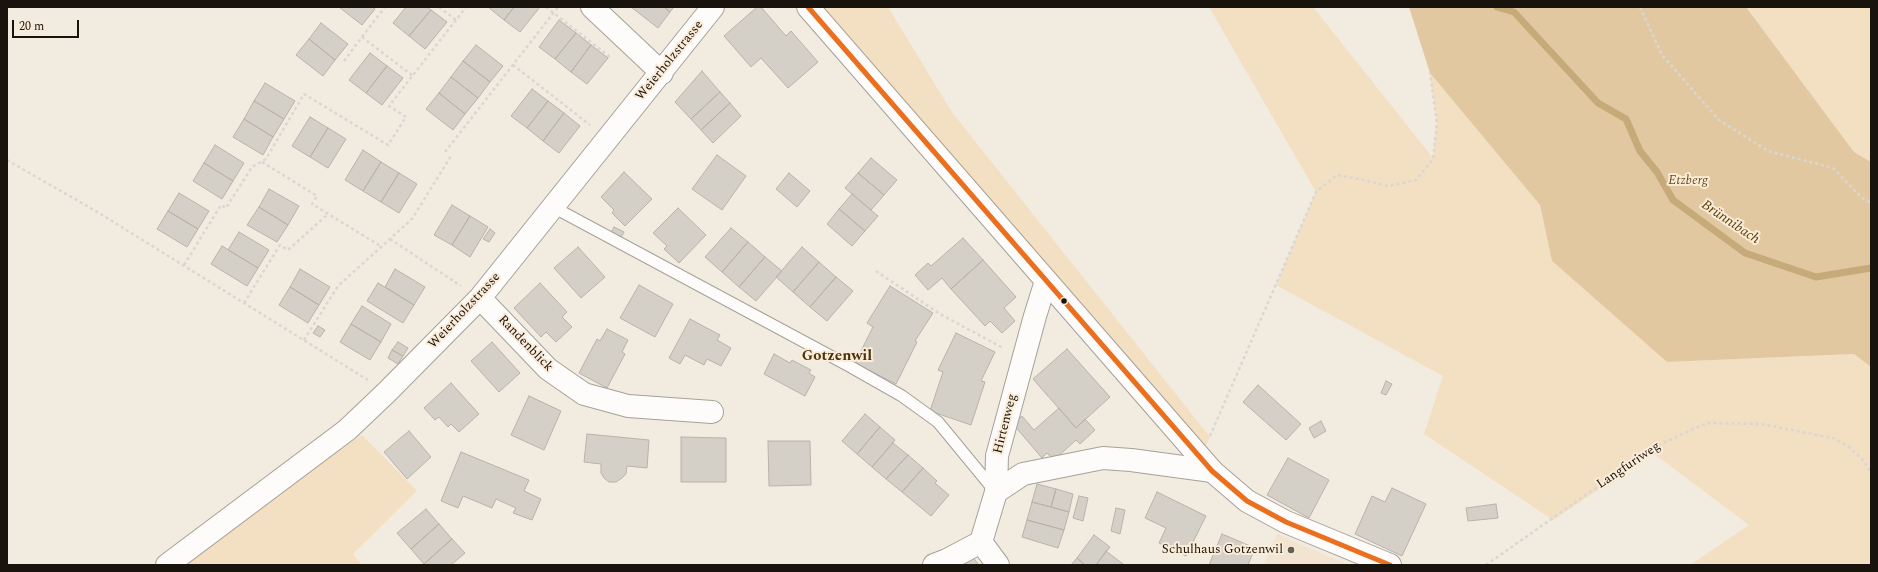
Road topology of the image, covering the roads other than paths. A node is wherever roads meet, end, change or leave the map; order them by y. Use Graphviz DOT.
graph roads {
  1 [pos="592,7"];
  2 [pos="713,7"];
  3 [pos="808,7"];
  4 [pos="662,73"];
  5 [pos="553,207"];
  6 [pos="1046,281"];
  7 [pos="480,298"];
  8 [pos="712,412"];
  9 [pos="1206,464"];
  10 [pos="996,492"];
  11 [pos="981,542"];
  12 [pos="167,565"];
  13 [pos="934,565"];
  14 [pos="998,565"];
  15 [pos="1390,565"];
  1 -- 4 [label="street"];
  2 -- 4 [label="street, Weierholzstrasse"];
  3 -- 6 [label="street"];
  4 -- 5 [label="street, Weierholzstrasse"];
  5 -- 7 [label="street, Weierholzstrasse"];
  5 -- 10 [label="lane"];
  6 -- 9 [label="street"];
  6 -- 10 [label="street, Hirtenweg"];
  7 -- 8 [label="street, Randenblick"];
  7 -- 12 [label="street, Weierholzstrasse"];
  9 -- 10 [label="street"];
  9 -- 15 [label="street"];
  10 -- 11 [label="street, Hirtenweg"];
  11 -- 13 [label="street"];
  11 -- 14 [label="street"];
}
